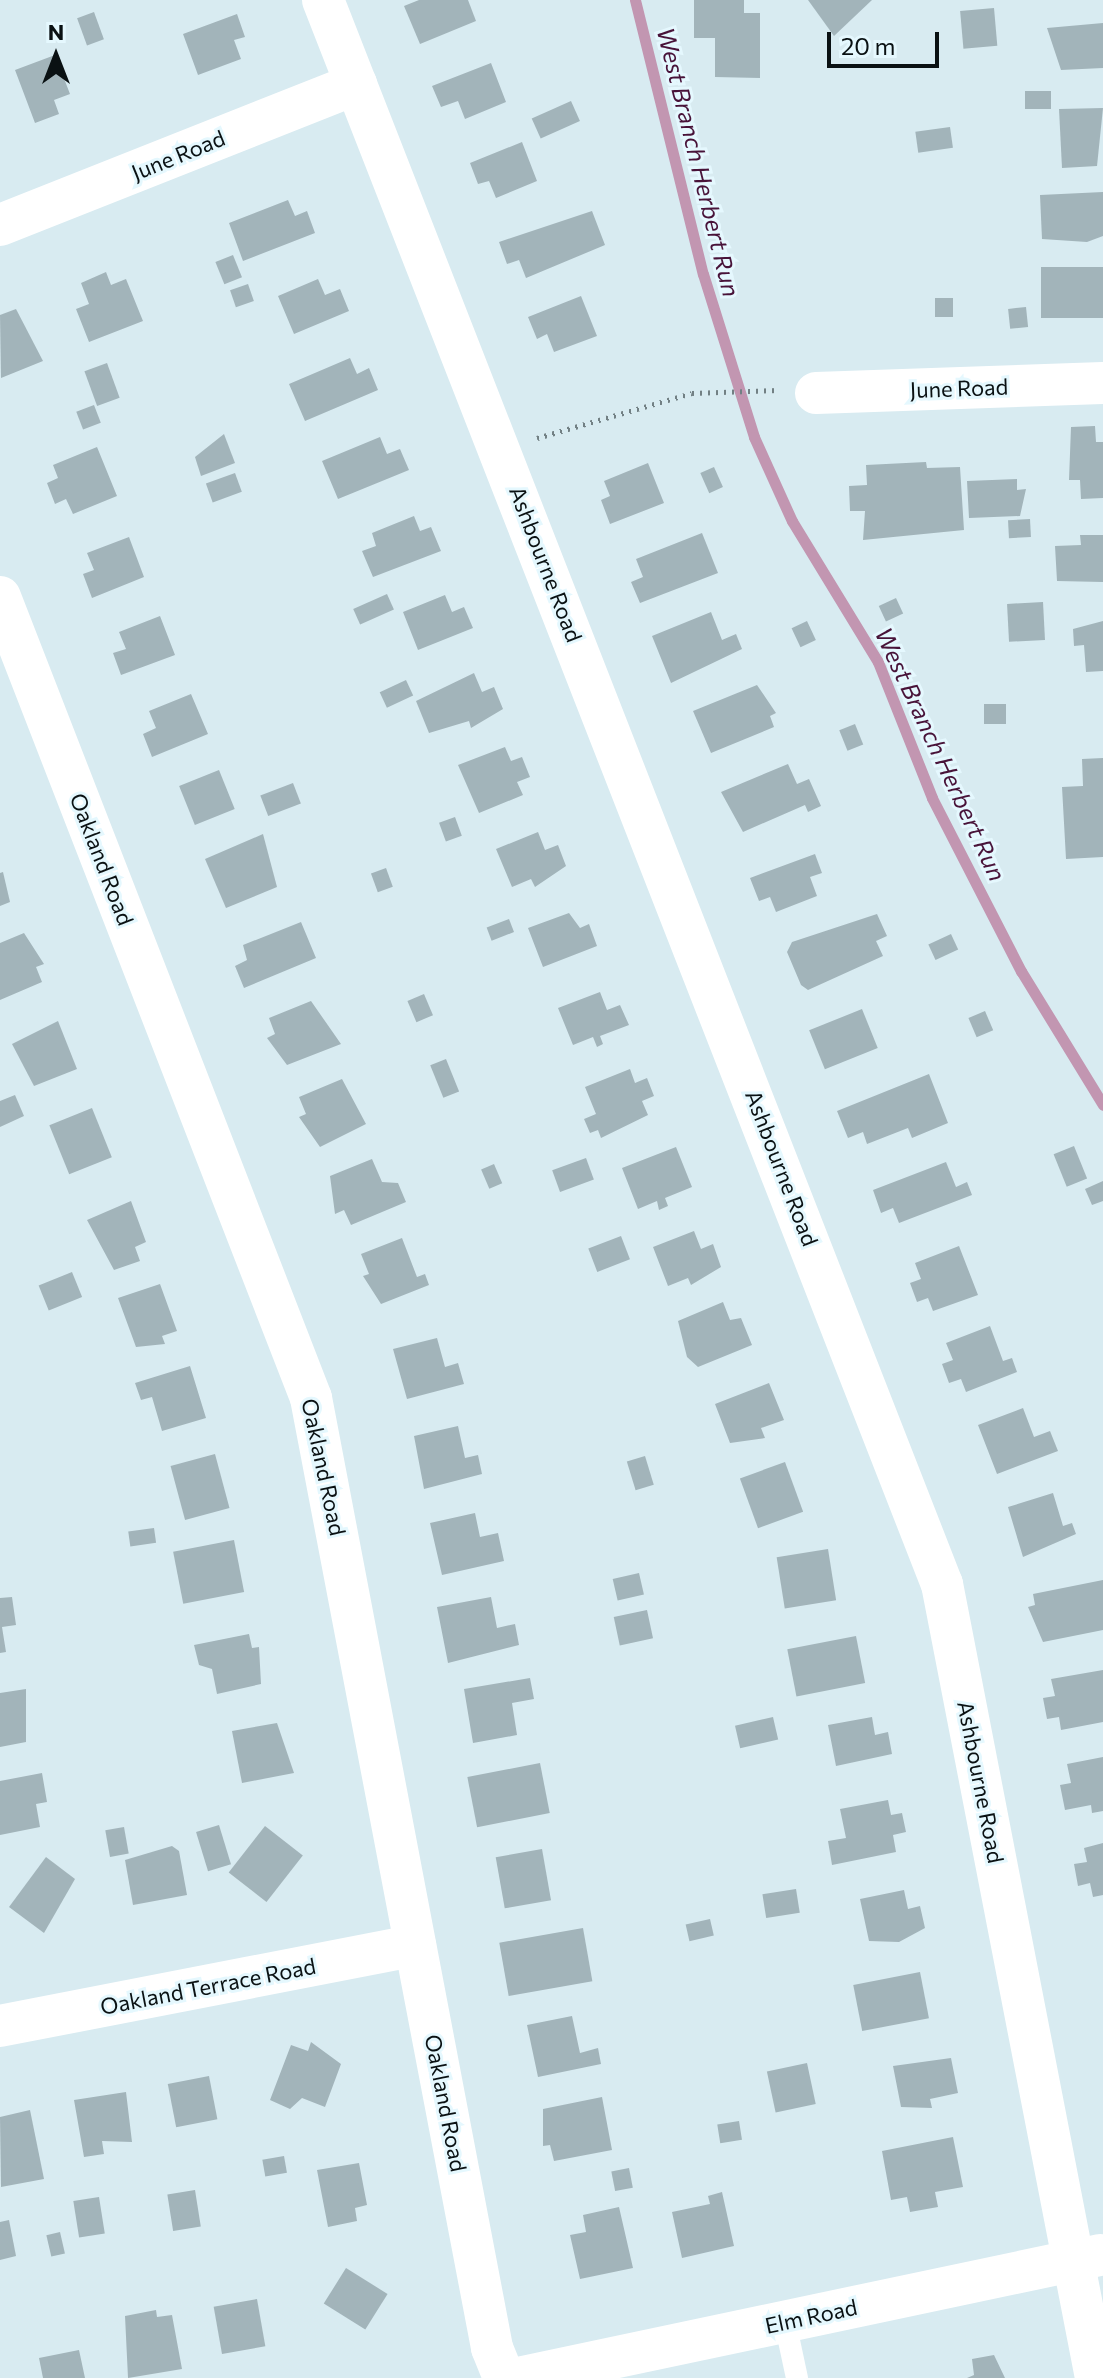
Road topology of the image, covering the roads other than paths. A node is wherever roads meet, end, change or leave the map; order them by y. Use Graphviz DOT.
graph roads {
  1 [pos="323,0"];
  2 [pos="356,84"];
  3 [pos="0,225"];
  4 [pos="1103,383"];
  5 [pos="816,393"];
  6 [pos="0,597"];
  7 [pos="415,1945"];
  8 [pos="0,2026"];
  9 [pos="1089,2257"];
  10 [pos="785,2322"];
  11 [pos="504,2378"];
  12 [pos="518,2378"];
  13 [pos="797,2378"];
  14 [pos="1096,2378"];
  1 -- 2 [label="street, Ashbourne Road"];
  2 -- 3 [label="street, June Road"];
  2 -- 9 [label="street, Ashbourne Road"];
  4 -- 5 [label="street, June Road"];
  6 -- 7 [label="street, Oakland Road"];
  7 -- 8 [label="street, Oakland Terrace Road"];
  7 -- 11 [label="street, Oakland Road"];
  9 -- 10 [label="street, Elm Road"];
  9 -- 14 [label="street, Ashbourne Road"];
  10 -- 12 [label="street, Elm Road"];
  10 -- 13 [label="lane"];
}
